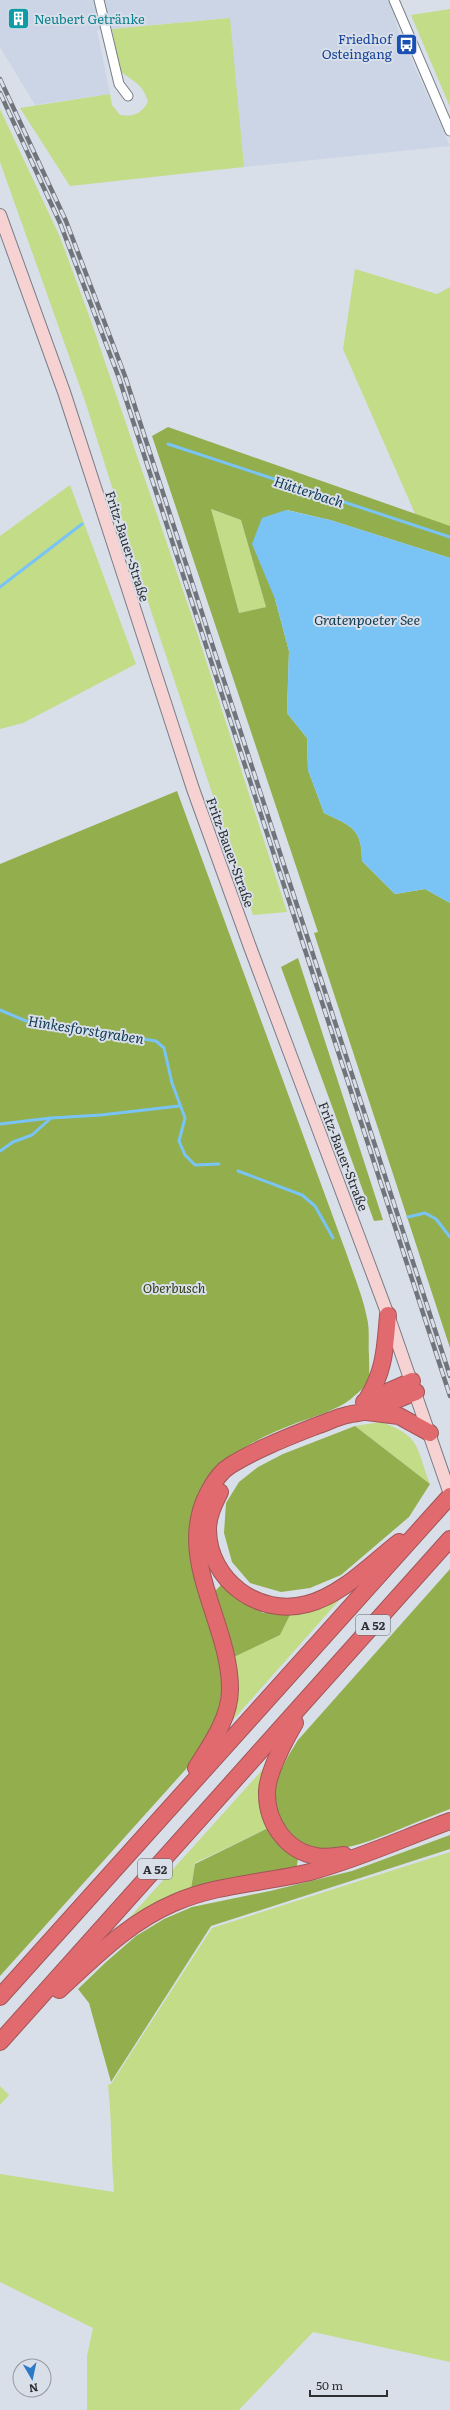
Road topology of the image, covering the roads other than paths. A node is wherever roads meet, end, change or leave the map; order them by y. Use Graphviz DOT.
graph roads {
  1 [pos="99,0"];
  2 [pos="394,0"];
  3 [pos="128,96"];
  4 [pos="450,131"];
  5 [pos="0,215"];
  6 [pos="388,1315"];
  7 [pos="414,1386"];
  8 [pos="367,1405"];
  9 [pos="430,1433"];
  10 [pos="253,1453"];
  11 [pos="450,1495"];
  12 [pos="432,1516"];
  13 [pos="450,1539"];
  14 [pos="310,1697"];
  15 [pos="173,1804"];
  16 [pos="450,1821"];
  17 [pos="363,1853"];
  18 [pos="0,1997"];
  19 [pos="0,2043"];
  1 -- 3 [label="street"];
  2 -- 4 [label="street"];
  5 -- 6 [label="main road, Fritz-Bauer-Straße"];
  6 -- 7 [label="main road, Fritz-Bauer-Straße"];
  6 -- 8 [label="highway"];
  7 -- 8 [label="highway"];
  7 -- 9 [label="main road, Fritz-Bauer-Straße"];
  8 -- 9 [label="highway"];
  8 -- 10 [label="highway"];
  9 -- 11 [label="main road, Fritz-Bauer-Straße"];
  10 -- 12 [label="highway"];
  10 -- 15 [label="highway"];
  11 -- 12 [label="highway, A 52"];
  12 -- 15 [label="highway, A 52"];
  13 -- 14 [label="highway, A 52"];
  14 -- 17 [label="highway"];
  14 -- 19 [label="highway, A 52"];
  15 -- 18 [label="highway, A 52"];
  16 -- 17 [label="highway"];
  17 -- 19 [label="highway"];
}
